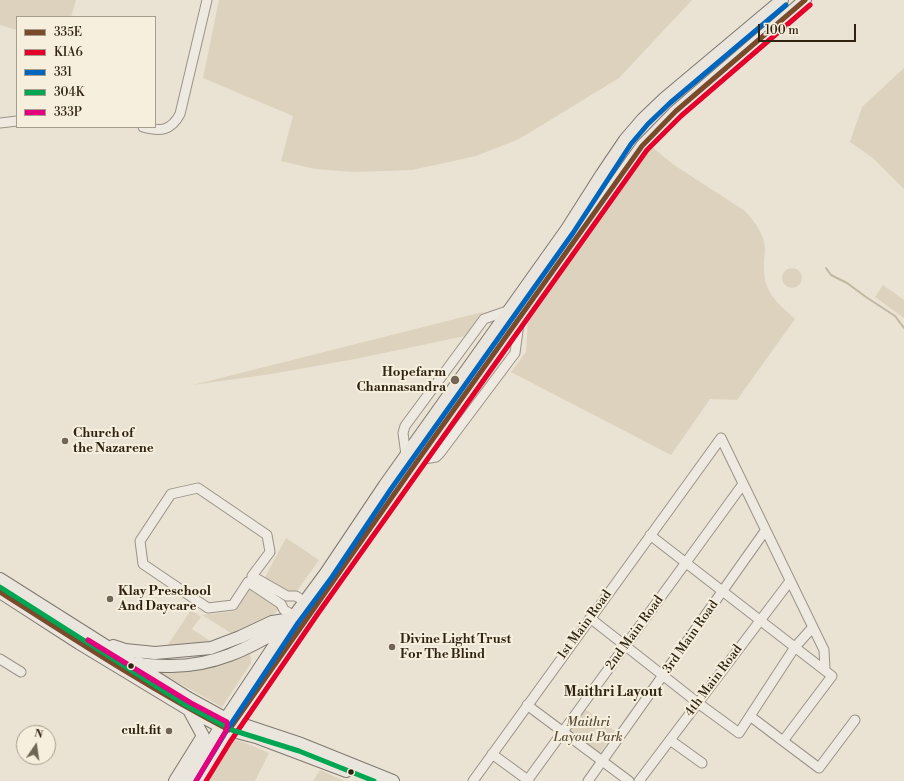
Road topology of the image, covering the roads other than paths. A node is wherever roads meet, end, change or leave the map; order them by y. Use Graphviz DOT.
graph roads {
  1 [pos="207,0"];
  2 [pos="804,0"];
  3 [pos="779,2"];
  4 [pos="784,18"];
  5 [pos="644,119"];
  6 [pos="16,121"];
  7 [pos="0,123"];
  8 [pos="148,128"];
  9 [pos="655,131"];
  10 [pos="510,310"];
  11 [pos="520,316"];
  12 [pos="406,455"];
  13 [pos="418,460"];
  14 [pos="742,484"];
  15 [pos="765,531"];
  16 [pos="650,535"];
  17 [pos="686,563"];
  18 [pos="0,579"];
  19 [pos="250,579"];
  20 [pos="790,581"];
  21 [pos="0,592"];
  22 [pos="723,592"];
  23 [pos="19,597"];
  24 [pos="284,600"];
  25 [pos="305,602"];
  26 [pos="32,606"];
  27 [pos="590,618"];
  28 [pos="292,619"];
  29 [pos="760,621"];
  30 [pos="813,627"];
  31 [pos="97,641"];
  32 [pos="626,646"];
  33 [pos="794,647"];
  34 [pos="0,658"];
  35 [pos="128,660"];
  36 [pos="825,669"];
  37 [pos="21,672"];
  38 [pos="663,676"];
  39 [pos="698,703"];
  40 [pos="527,705"];
  41 [pos="188,709"];
  42 [pos="750,716"];
  43 [pos="855,720"];
  44 [pos="227,725"];
  45 [pos="563,732"];
  46 [pos="670,740"];
  47 [pos="783,741"];
  48 [pos="492,754"];
  49 [pos="602,761"];
  50 [pos="702,763"];
  51 [pos="175,781"];
  52 [pos="188,781"];
  53 [pos="198,781"];
  54 [pos="371,781"];
  55 [pos="393,781"];
  56 [pos="472,781"];
  57 [pos="528,781"];
  58 [pos="588,781"];
  59 [pos="629,781"];
  60 [pos="638,781"];
  1 -- 8 [label="street"];
  2 -- 4 [label="main road"];
  3 -- 4 [label="main road"];
  3 -- 5 [label="main road"];
  4 -- 9 [label="main road"];
  5 -- 9 [label="main road"];
  5 -- 10 [label="main road"];
  6 -- 7 [label="street"];
  9 -- 11 [label="main road"];
  10 -- 12 [label="main road"];
  10 -- 12 [label="street"];
  11 -- 13 [label="main road"];
  11 -- 13 [label="street"];
  12 -- 25 [label="main road"];
  13 -- 44 [label="main road"];
  14 -- 15 [label="street"];
  14 -- 16 [label="street, 1st Main Road"];
  14 -- 17 [label="street, 2nd Main Road"];
  15 -- 20 [label="street"];
  15 -- 22 [label="street, 3rd Main Road"];
  16 -- 17 [label="street"];
  16 -- 27 [label="street, 1st Main Road"];
  17 -- 22 [label="street"];
  17 -- 32 [label="street, 2nd Main Road"];
  18 -- 23 [label="main road"];
  19 -- 19 [label="street"];
  19 -- 24 [label="street"];
  20 -- 29 [label="street, 4th Main Road"];
  20 -- 30 [label="street"];
  21 -- 23 [label="main road"];
  22 -- 29 [label="street"];
  22 -- 38 [label="street, 3rd Main Road"];
  23 -- 26 [label="main road"];
  24 -- 25 [label="street"];
  24 -- 28 [label="street"];
  25 -- 28 [label="main road"];
  26 -- 31 [label="main road"];
  26 -- 41 [label="main road"];
  27 -- 32 [label="street"];
  27 -- 40 [label="street, 1st Main Road"];
  28 -- 31 [label="main road"];
  28 -- 35 [label="main road"];
  28 -- 44 [label="main road"];
  29 -- 33 [label="street"];
  29 -- 39 [label="street, 4th Main Road"];
  30 -- 33 [label="street"];
  30 -- 36 [label="street"];
  31 -- 35 [label="main road"];
  32 -- 38 [label="street"];
  32 -- 45 [label="street, 2nd Main Road"];
  33 -- 36 [label="street"];
  33 -- 42 [label="street"];
  34 -- 37 [label="street"];
  35 -- 44 [label="main road"];
  36 -- 47 [label="street"];
  38 -- 39 [label="street"];
  38 -- 49 [label="street, 3rd Main Road"];
  39 -- 42 [label="street"];
  39 -- 46 [label="street, 4th Main Road"];
  40 -- 45 [label="street"];
  40 -- 48 [label="street, 1st Main Road"];
  41 -- 44 [label="main road"];
  41 -- 51 [label="main road"];
  42 -- 47 [label="street"];
  43 -- 47 [label="street"];
  44 -- 52 [label="main road"];
  44 -- 53 [label="main road"];
  44 -- 54 [label="main road"];
  44 -- 55 [label="main road"];
  45 -- 49 [label="street"];
  45 -- 57 [label="street, 2nd Main Road"];
  46 -- 50 [label="street"];
  46 -- 60 [label="street, 4th Main Road"];
  48 -- 56 [label="street, 1st Main Road"];
  48 -- 57 [label="street"];
  49 -- 58 [label="street, 3rd Main Road"];
  49 -- 59 [label="street"];
}
